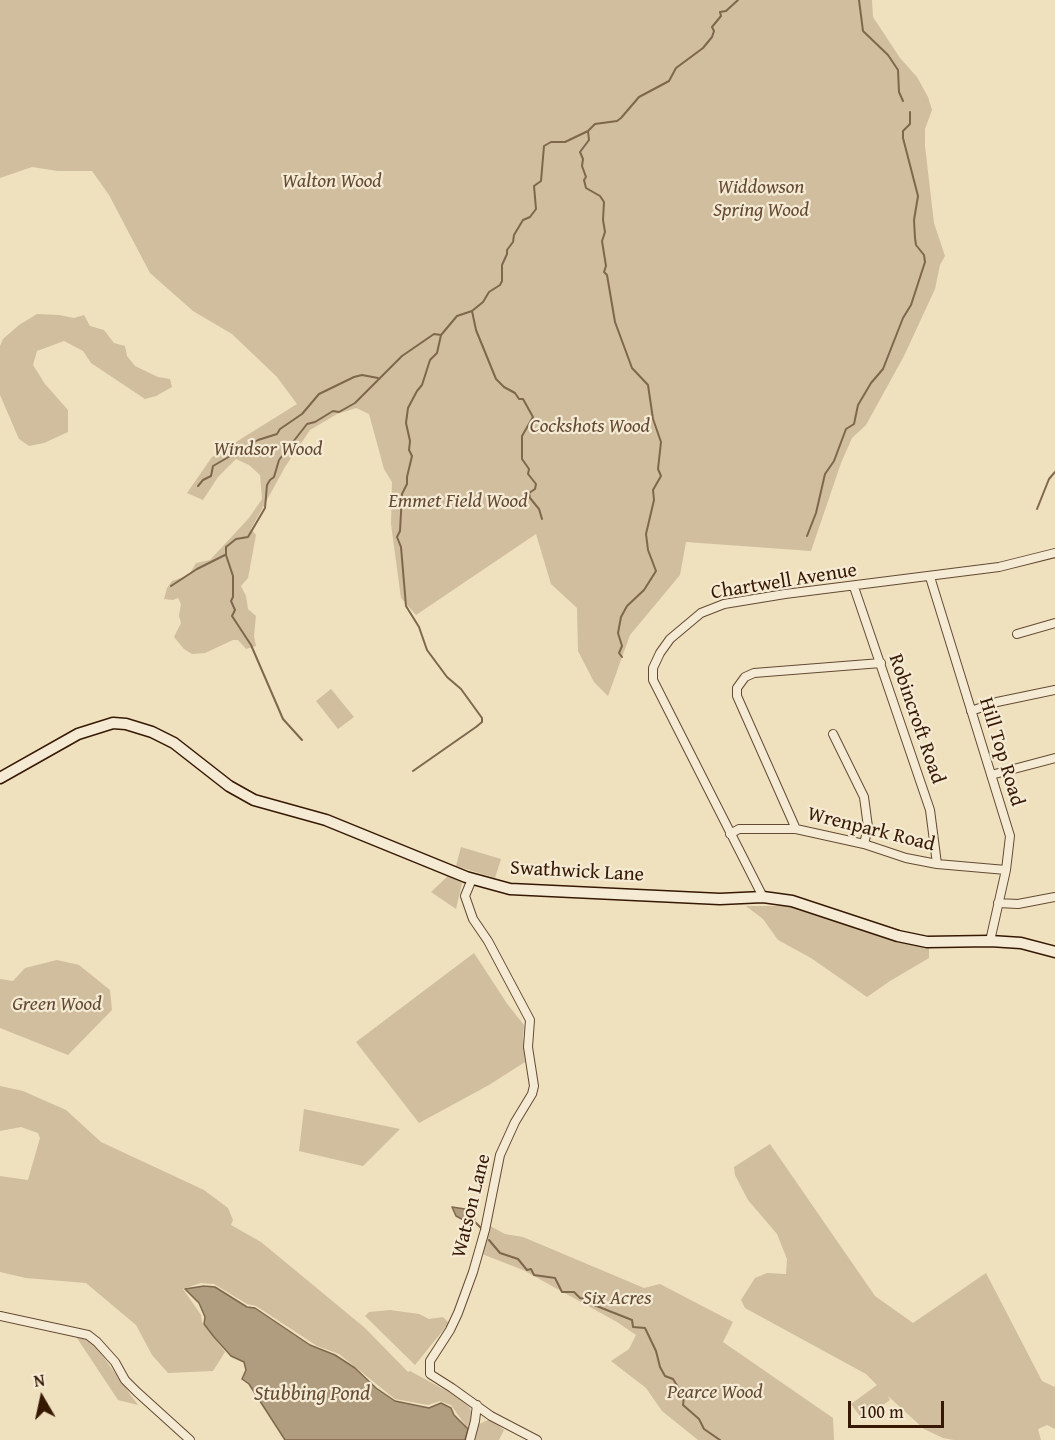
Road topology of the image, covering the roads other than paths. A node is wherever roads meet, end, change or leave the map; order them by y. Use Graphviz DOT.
graph roads {
  1 [pos="1055,553"];
  2 [pos="930,576"];
  3 [pos="854,587"];
  4 [pos="1055,623"];
  5 [pos="1017,634"];
  6 [pos="881,663"];
  7 [pos="1055,690"];
  8 [pos="971,711"];
  9 [pos="833,734"];
  10 [pos="1055,758"];
  11 [pos="991,775"];
  12 [pos="0,778"];
  13 [pos="796,829"];
  14 [pos="730,834"];
  15 [pos="864,844"];
  16 [pos="937,864"];
  17 [pos="1006,870"];
  18 [pos="472,879"];
  19 [pos="763,897"];
  20 [pos="1055,897"];
  21 [pos="998,903"];
  22 [pos="990,941"];
  23 [pos="1055,952"];
  24 [pos="0,1316"];
  25 [pos="477,1405"];
  26 [pos="491,1416"];
  27 [pos="475,1421"];
  28 [pos="190,1440"];
  29 [pos="470,1440"];
  30 [pos="537,1440"];
  1 -- 2 [label="street, Chartwell Avenue"];
  2 -- 3 [label="street, Chartwell Avenue"];
  2 -- 8 [label="street, Hill Top Road"];
  3 -- 6 [label="street, Robincroft Road"];
  3 -- 14 [label="street, Chartwell Avenue"];
  4 -- 5 [label="street"];
  6 -- 13 [label="street"];
  6 -- 16 [label="street, Robincroft Road"];
  7 -- 8 [label="street"];
  8 -- 11 [label="street, Hill Top Road"];
  9 -- 15 [label="street"];
  10 -- 11 [label="street"];
  11 -- 17 [label="street, Hill Top Road"];
  12 -- 18 [label="street, Swathwick Lane"];
  13 -- 14 [label="street, Wrenpark Road"];
  13 -- 15 [label="street, Wrenpark Road"];
  14 -- 19 [label="street, Chartwell Avenue"];
  15 -- 16 [label="street, Wrenpark Road"];
  16 -- 17 [label="street, Wrenpark Road"];
  17 -- 21 [label="street, Hill Top Road"];
  18 -- 19 [label="street, Swathwick Lane"];
  18 -- 25 [label="street, Watson Lane"];
  19 -- 22 [label="street, Swathwick Lane"];
  20 -- 21 [label="street"];
  21 -- 22 [label="street, Hill Top Road"];
  22 -- 23 [label="street, Swathwick Lane"];
  24 -- 28 [label="street"];
  25 -- 26 [label="street, Watson Lane"];
  25 -- 27 [label="street"];
  26 -- 27 [label="street"];
  26 -- 30 [label="street, Watson Lane"];
  27 -- 29 [label="street"];
}
